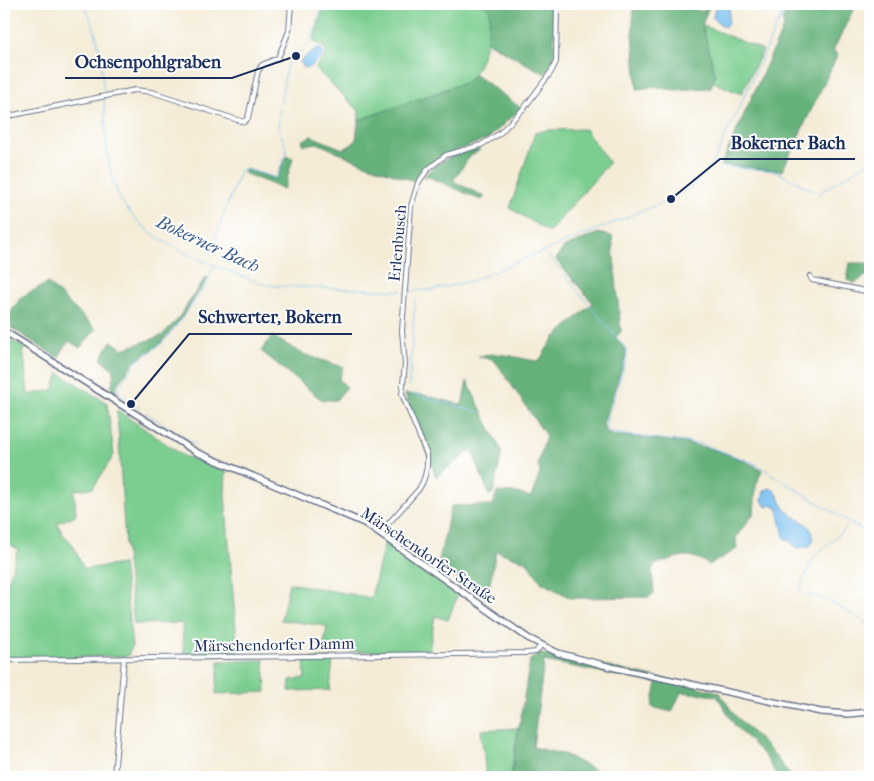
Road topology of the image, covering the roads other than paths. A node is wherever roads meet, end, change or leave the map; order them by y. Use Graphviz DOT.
graph roads {
  1 [pos="291,4"];
  2 [pos="557,4"];
  3 [pos="4,117"];
  4 [pos="810,276"];
  5 [pos="870,292"];
  6 [pos="4,331"];
  7 [pos="380,533"];
  8 [pos="541,645"];
  9 [pos="124,658"];
  10 [pos="4,660"];
  11 [pos="870,712"];
  12 [pos="114,777"];
  1 -- 3 [label="street"];
  2 -- 7 [label="street, Erlenbusch"];
  4 -- 5 [label="street"];
  6 -- 7 [label="street, Märschendorfer Straße"];
  7 -- 8 [label="street, Märschendorfer Straße"];
  8 -- 9 [label="street, Märschendorfer Damm"];
  8 -- 11 [label="street, Märschendorfer Straße"];
  9 -- 10 [label="street, Märschendorfer Damm"];
  9 -- 12 [label="street"];
}
